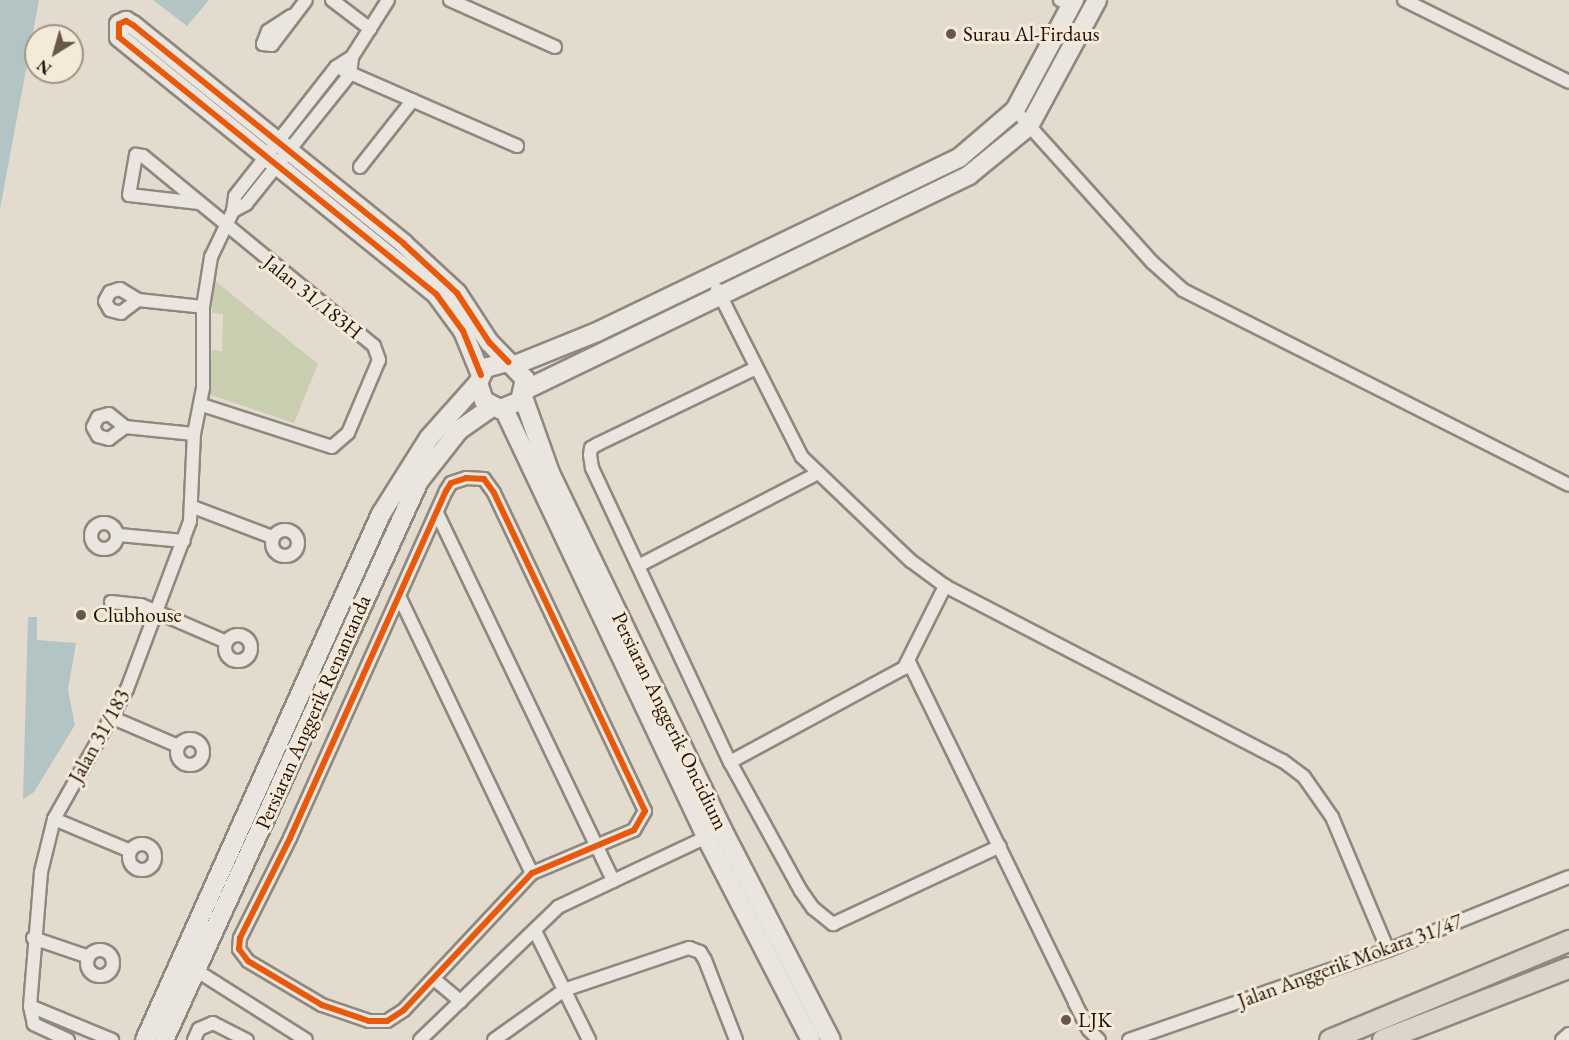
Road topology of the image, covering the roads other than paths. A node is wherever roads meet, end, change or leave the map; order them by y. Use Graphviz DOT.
graph roads {
  1 [pos="306,0"];
  2 [pos="332,0"];
  3 [pos="388,0"];
  4 [pos="450,0"];
  5 [pos="1097,0"];
  6 [pos="1404,0"];
  7 [pos="1068,2"];
  8 [pos="291,16"];
  9 [pos="370,29"];
  10 [pos="555,47"];
  11 [pos="352,57"];
  12 [pos="336,67"];
  13 [pos="350,74"];
  14 [pos="1569,82"];
  15 [pos="413,100"];
  16 [pos="1015,110"];
  17 [pos="1029,126"];
  18 [pos="517,146"];
  19 [pos="278,153"];
  20 [pos="360,167"];
  21 [pos="244,183"];
  22 [pos="255,192"];
  23 [pos="200,203"];
  24 [pos="232,211"];
  25 [pos="223,225"];
  26 [pos="710,277"];
  27 [pos="720,294"];
  28 [pos="138,300"];
  29 [pos="203,307"];
  30 [pos="511,364"];
  31 [pos="756,368"];
  32 [pos="479,379"];
  33 [pos="524,393"];
  34 [pos="202,405"];
  35 [pos="498,408"];
  36 [pos="125,427"];
  37 [pos="194,434"];
  38 [pos="818,473"];
  39 [pos="1569,485"];
  40 [pos="193,507"];
  41 [pos="438,515"];
  42 [pos="119,536"];
  43 [pos="272,537"];
  44 [pos="184,541"];
  45 [pos="640,566"];
  46 [pos="945,586"];
  47 [pos="400,598"];
  48 [pos="111,602"];
  49 [pos="157,612"];
  50 [pos="224,641"];
  51 [pos="909,662"];
  52 [pos="113,718"];
  53 [pos="176,745"];
  54 [pos="730,762"];
  55 [pos="54,819"];
  56 [pos="714,833"];
  57 [pos="596,845"];
  58 [pos="1000,846"];
  59 [pos="129,850"];
  60 [pos="532,873"];
  61 [pos="1569,876"];
  62 [pos="613,881"];
  63 [pos="535,931"];
  64 [pos="33,938"];
  65 [pos="1569,941"];
  66 [pos="1388,950"];
  67 [pos="86,956"];
  68 [pos="180,961"];
  69 [pos="1569,968"];
  70 [pos="197,971"];
  71 [pos="435,979"];
  72 [pos="564,990"];
  73 [pos="461,1002"];
  74 [pos="30,1006"];
  75 [pos="1569,1034"];
  76 [pos="99,1037"];
  77 [pos="68,1040"];
  78 [pos="112,1040"];
  79 [pos="145,1040"];
  80 [pos="164,1040"];
  81 [pos="194,1040"];
  82 [pos="248,1040"];
  83 [pos="306,1040"];
  84 [pos="420,1040"];
  85 [pos="494,1040"];
  86 [pos="589,1040"];
  87 [pos="736,1040"];
  88 [pos="812,1040"];
  89 [pos="831,1040"];
  90 [pos="1099,1040"];
  91 [pos="1129,1040"];
  92 [pos="1330,1040"];
  93 [pos="1383,1040"];
  94 [pos="1562,1040"];
  1 -- 8 [label="street"];
  2 -- 9 [label="street"];
  3 -- 9 [label="street"];
  4 -- 10 [label="street"];
  5 -- 17 [label="main road"];
  6 -- 14 [label="street"];
  7 -- 16 [label="main road"];
  9 -- 11 [label="street"];
  11 -- 12 [label="street"];
  11 -- 13 [label="street"];
  12 -- 13 [label="street"];
  12 -- 19 [label="street"];
  13 -- 15 [label="street"];
  13 -- 19 [label="street"];
  15 -- 18 [label="street"];
  15 -- 20 [label="street"];
  16 -- 17 [label="street"];
  16 -- 26 [label="main road"];
  17 -- 27 [label="main road"];
  17 -- 39 [label="street"];
  19 -- 19 [label="main road"];
  19 -- 21 [label="street"];
  19 -- 22 [label="street"];
  19 -- 30 [label="main road"];
  19 -- 32 [label="main road"];
  21 -- 22 [label="street"];
  21 -- 24 [label="street"];
  22 -- 24 [label="street"];
  23 -- 23 [label="street"];
  23 -- 25 [label="street"];
  24 -- 25 [label="street, Jalan 31/183"];
  25 -- 29 [label="street, Jalan 31/183"];
  25 -- 34 [label="street, Jalan 31/183H"];
  26 -- 27 [label="street"];
  26 -- 30 [label="main road"];
  27 -- 31 [label="street"];
  27 -- 33 [label="main road"];
  28 -- 29 [label="street"];
  29 -- 34 [label="street, Jalan 31/183"];
  30 -- 32 [label="main road"];
  30 -- 33 [label="main road"];
  31 -- 38 [label="street"];
  31 -- 45 [label="street"];
  32 -- 35 [label="main road"];
  32 -- 68 [label="main road, Persiaran Anggerik Renantanda"];
  33 -- 35 [label="main road"];
  33 -- 56 [label="main road, Persiaran Anggerik Oncidium"];
  34 -- 37 [label="street, Jalan 31/183"];
  35 -- 56 [label="main road, Persiaran Anggerik Oncidium"];
  35 -- 70 [label="main road, Persiaran Anggerik Renantanda"];
  36 -- 37 [label="street"];
  37 -- 40 [label="street, Jalan 31/183"];
  38 -- 45 [label="street"];
  38 -- 46 [label="street"];
  40 -- 43 [label="street"];
  40 -- 44 [label="street, Jalan 31/183"];
  41 -- 47 [label="street"];
  41 -- 57 [label="street"];
  41 -- 57 [label="street"];
  42 -- 44 [label="street"];
  44 -- 49 [label="street, Jalan 31/183"];
  45 -- 54 [label="street"];
  46 -- 51 [label="street"];
  46 -- 66 [label="street"];
  47 -- 60 [label="street"];
  47 -- 71 [label="street"];
  48 -- 49 [label="street"];
  49 -- 50 [label="street"];
  49 -- 52 [label="street, Jalan 31/183"];
  51 -- 54 [label="street"];
  51 -- 58 [label="street"];
  52 -- 53 [label="street"];
  52 -- 55 [label="street, Jalan 31/183"];
  54 -- 58 [label="street"];
  55 -- 59 [label="street"];
  55 -- 64 [label="street, Jalan 31/183"];
  56 -- 62 [label="street"];
  56 -- 88 [label="main road, Persiaran Anggerik Oncidium"];
  56 -- 89 [label="main road, Persiaran Anggerik Oncidium"];
  57 -- 60 [label="street"];
  57 -- 62 [label="street"];
  58 -- 90 [label="street"];
  60 -- 71 [label="street"];
  61 -- 66 [label="street, Jalan Anggerik Mokara 31/47"];
  62 -- 63 [label="street"];
  63 -- 72 [label="street"];
  63 -- 73 [label="street"];
  64 -- 67 [label="street"];
  64 -- 74 [label="street, Jalan 31/183"];
  65 -- 92 [label="main road"];
  66 -- 91 [label="street, Jalan Anggerik Mokara 31/47"];
  68 -- 70 [label="street"];
  68 -- 79 [label="main road, Persiaran Anggerik Renantanda"];
  69 -- 93 [label="main road"];
  70 -- 80 [label="main road, Persiaran Anggerik Renantanda"];
  70 -- 83 [label="street"];
  71 -- 73 [label="street"];
  72 -- 85 [label="street"];
  72 -- 86 [label="street"];
  72 -- 87 [label="street"];
  73 -- 84 [label="street"];
  74 -- 76 [label="street"];
  74 -- 77 [label="street"];
  75 -- 94 [label="street"];
  76 -- 78 [label="street"];
  81 -- 82 [label="street"];
}
